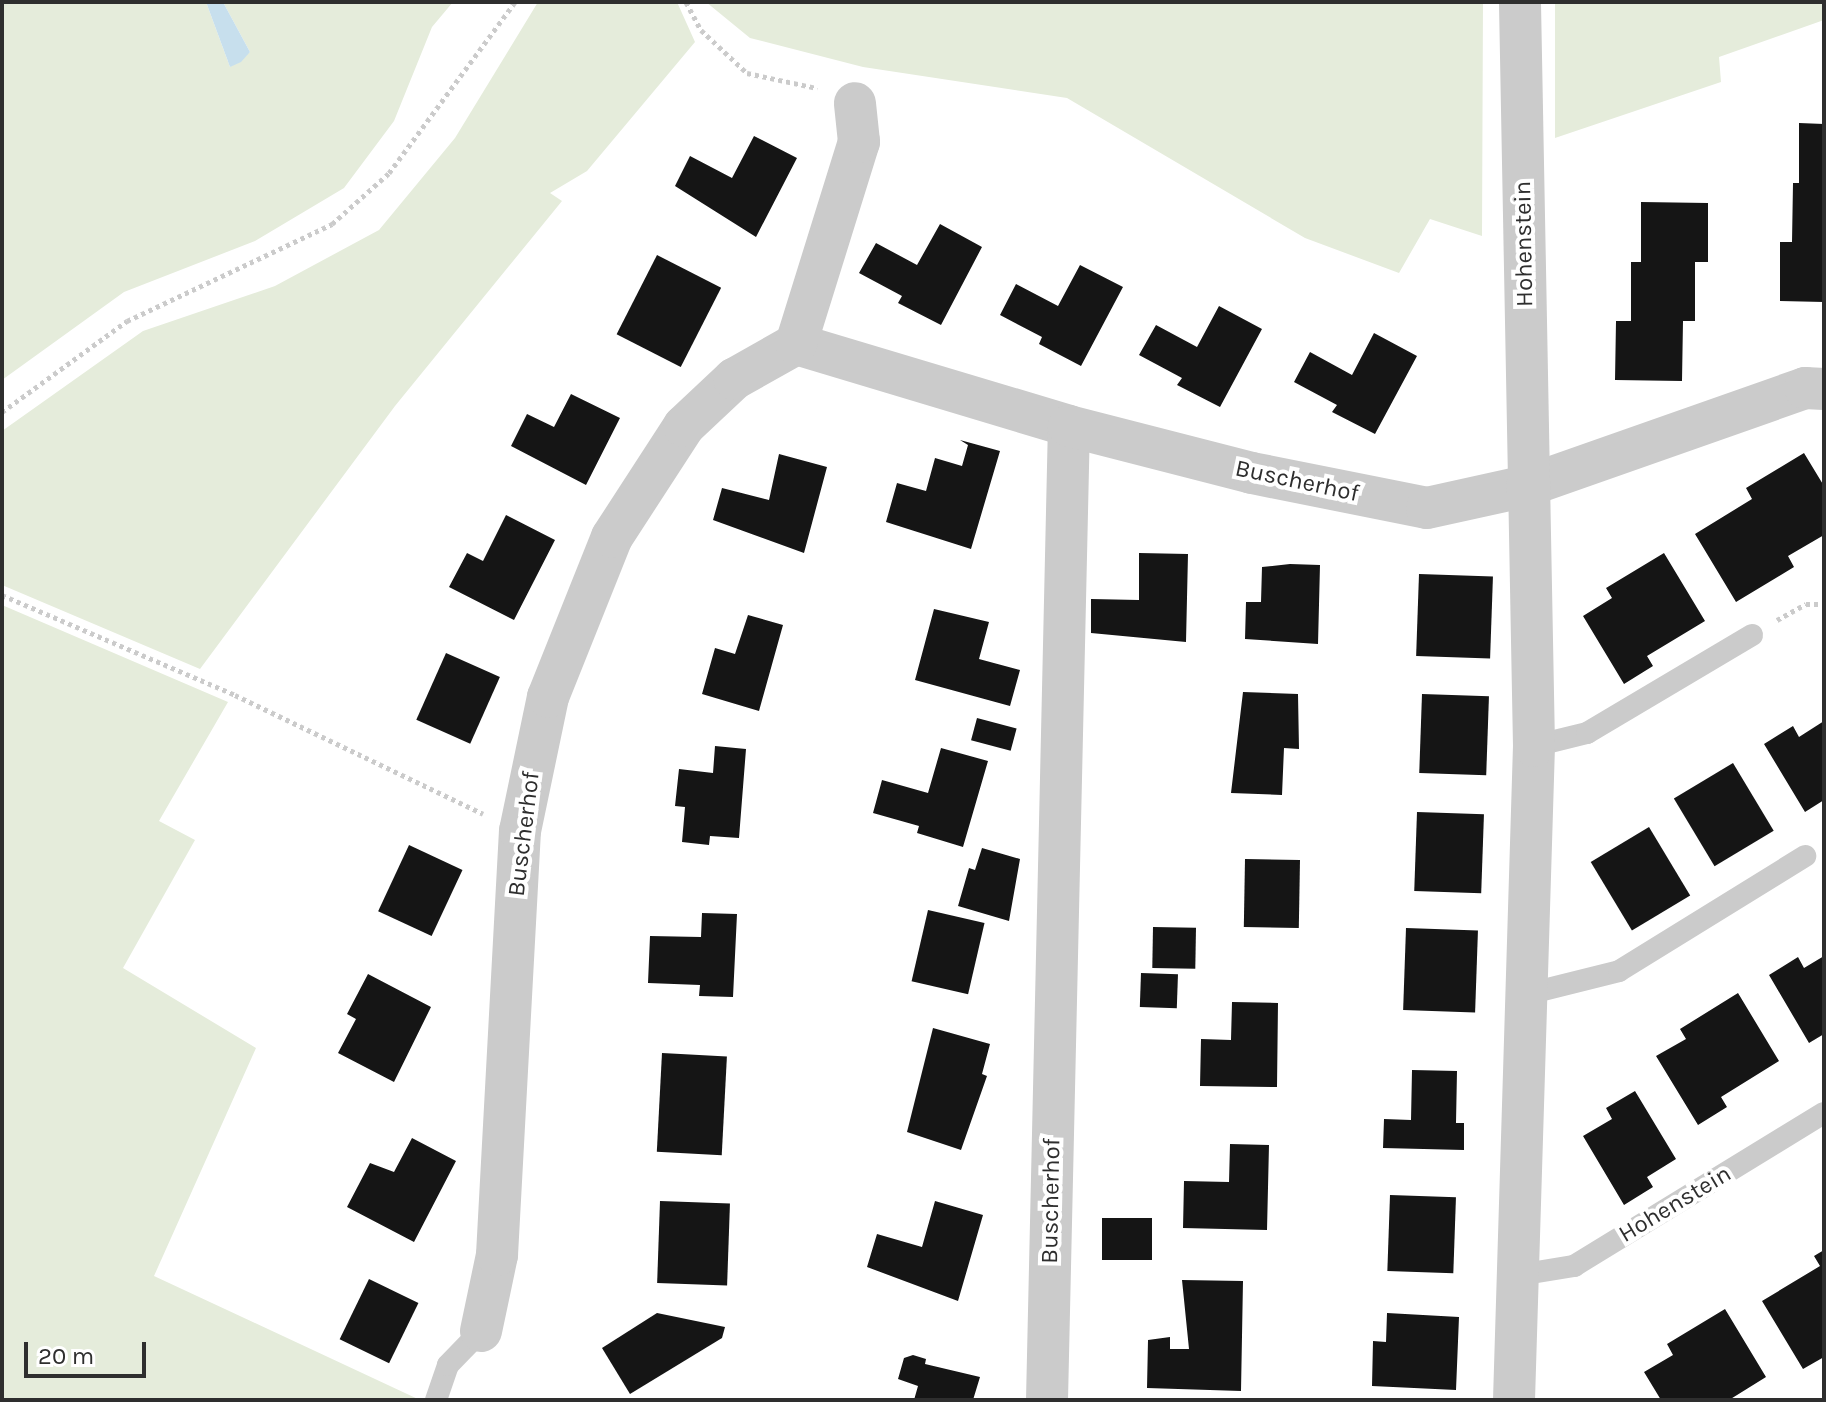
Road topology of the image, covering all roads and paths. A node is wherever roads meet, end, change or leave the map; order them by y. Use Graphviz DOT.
graph roads {
  1 [pos="515,2"];
  2 [pos="686,2"];
  3 [pos="1520,2"];
  4 [pos="855,103"];
  5 [pos="796,344"];
  6 [pos="1824,389"];
  7 [pos="2,412"];
  8 [pos="1069,426"];
  9 [pos="1527,486"];
  10 [pos="2,595"];
  11 [pos="1824,604"];
  12 [pos="1774,622"];
  13 [pos="1752,635"];
  14 [pos="1534,746"];
  15 [pos="520,831"];
  16 [pos="1805,856"];
  17 [pos="1523,995"];
  18 [pos="1824,1113"];
  19 [pos="1518,1275"];
  20 [pos="481,1331"];
  21 [pos="436,1400"];
  22 [pos="1047,1400"];
  23 [pos="1514,1400"];
  1 -- 7 [label="path"];
  2 -- 4 [label="path"];
  3 -- 9 [label="street, Hohenstein"];
  4 -- 5 [label="street"];
  5 -- 8 [label="street, Buscherhof"];
  5 -- 15 [label="street, Buscherhof"];
  6 -- 9 [label="street"];
  8 -- 9 [label="street, Buscherhof"];
  8 -- 22 [label="street, Buscherhof"];
  9 -- 14 [label="street, Hohenstein"];
  10 -- 15 [label="path"];
  11 -- 12 [label="path"];
  13 -- 14 [label="lane"];
  14 -- 17 [label="street, Hohenstein"];
  15 -- 20 [label="street, Buscherhof"];
  16 -- 17 [label="lane"];
  17 -- 19 [label="street, Hohenstein"];
  18 -- 19 [label="lane, Hohenstein"];
  19 -- 23 [label="street, Hohenstein"];
  20 -- 21 [label="lane, Buscherhof"];
}
